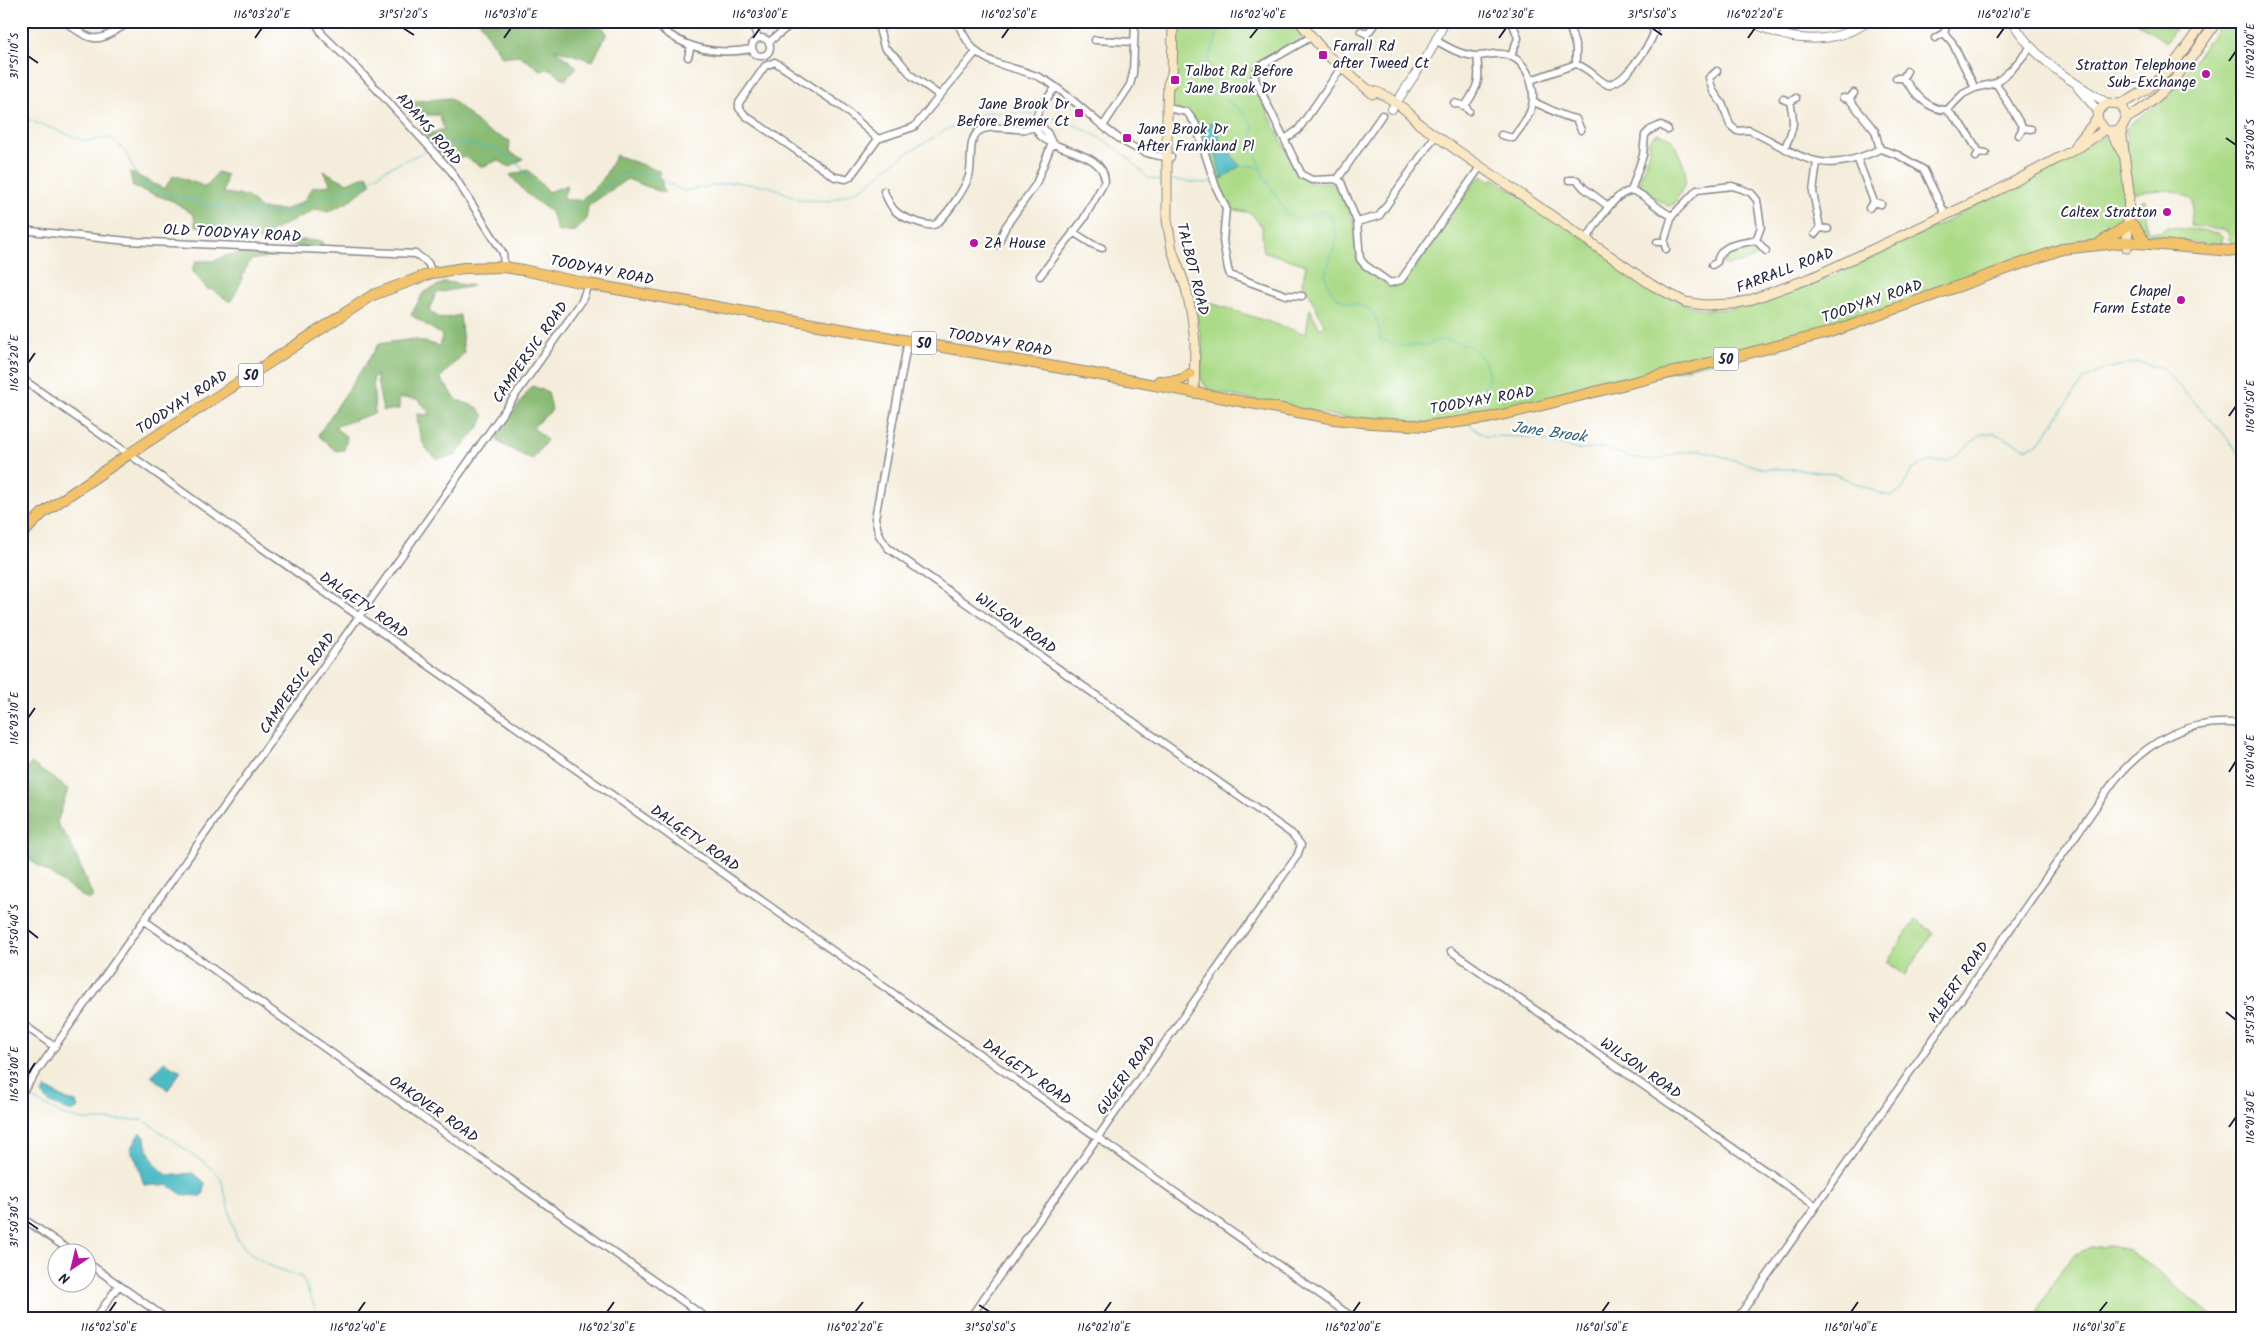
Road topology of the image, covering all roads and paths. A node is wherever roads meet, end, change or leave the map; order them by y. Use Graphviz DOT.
graph roads {
  1 [pos="64,21"];
  2 [pos="131,21"];
  3 [pos="316,21"];
  4 [pos="653,21"];
  5 [pos="751,21"];
  6 [pos="795,21"];
  7 [pos="877,21"];
  8 [pos="957,21"];
  9 [pos="1135,21"];
  10 [pos="1172,21"];
  11 [pos="1299,21"];
  12 [pos="1377,21"];
  13 [pos="1445,21"];
  14 [pos="1512,21"];
  15 [pos="1568,21"];
  16 [pos="1648,21"];
  17 [pos="1752,21"];
  18 [pos="1869,21"];
  19 [pos="2012,21"];
  20 [pos="2204,21"];
  21 [pos="2217,21"];
  22 [pos="1311,37"];
  23 [pos="758,38"];
  24 [pos="1935,38"];
  25 [pos="1095,40"];
  26 [pos="1437,40"];
  27 [pos="770,42"];
  28 [pos="1134,42"];
  29 [pos="1368,42"];
  30 [pos="691,46"];
  31 [pos="2030,48"];
  32 [pos="752,49"];
  33 [pos="976,52"];
  34 [pos="1477,56"];
  35 [pos="1511,56"];
  36 [pos="688,57"];
  37 [pos="1576,64"];
  38 [pos="1342,68"];
  39 [pos="1717,71"];
  40 [pos="1907,71"];
  41 [pos="1896,78"];
  42 [pos="1903,78"];
  43 [pos="1531,80"];
  44 [pos="1996,83"];
  45 [pos="2077,86"];
  46 [pos="1056,87"];
  47 [pos="1975,88"];
  48 [pos="1854,93"];
  49 [pos="939,95"];
  50 [pos="1796,98"];
  51 [pos="1783,99"];
  52 [pos="1533,102"];
  53 [pos="1790,102"];
  54 [pos="2107,102"];
  55 [pos="1454,103"];
  56 [pos="1391,104"];
  57 [pos="2120,104"];
  58 [pos="1170,108"];
  59 [pos="1947,110"];
  60 [pos="1382,115"];
  61 [pos="2097,115"];
  62 [pos="2124,123"];
  63 [pos="1037,124"];
  64 [pos="1103,126"];
  65 [pos="1580,130"];
  66 [pos="1668,130"];
  67 [pos="2107,130"];
  68 [pos="1501,135"];
  69 [pos="2019,135"];
  70 [pos="1435,136"];
  71 [pos="1513,138"];
  72 [pos="878,139"];
  73 [pos="1284,139"];
  74 [pos="1052,143"];
  75 [pos="1517,145"];
  76 [pos="1785,147"];
  77 [pos="1880,149"];
  78 [pos="2070,151"];
  79 [pos="1986,153"];
  80 [pos="1169,155"];
  81 [pos="2124,156"];
  82 [pos="1858,160"];
  83 [pos="1817,162"];
  84 [pos="1480,167"];
  85 [pos="1337,180"];
  86 [pos="1569,180"];
  87 [pos="884,191"];
  88 [pos="1631,191"];
  89 [pos="1608,206"];
  90 [pos="1869,208"];
  91 [pos="1672,216"];
  92 [pos="1946,216"];
  93 [pos="1357,222"];
  94 [pos="2130,223"];
  95 [pos="1820,228"];
  96 [pos="1828,229"];
  97 [pos="21,230"];
  98 [pos="1073,232"];
  99 [pos="1815,234"];
  100 [pos="1586,240"];
  101 [pos="1756,240"];
  102 [pos="2146,243"];
  103 [pos="997,244"];
  104 [pos="1662,244"];
  105 [pos="2095,244"];
  106 [pos="2129,245"];
  107 [pos="1102,248"];
  108 [pos="2243,252"];
  109 [pos="1767,253"];
  110 [pos="2243,258"];
  111 [pos="2030,261"];
  112 [pos="1717,265"];
  113 [pos="504,267"];
  114 [pos="432,273"];
  115 [pos="1040,276"];
  116 [pos="588,284"];
  117 [pos="1302,296"];
  118 [pos="908,340"];
  119 [pos="1192,372"];
  120 [pos="21,378"];
  121 [pos="1128,380"];
  122 [pos="1190,393"];
  123 [pos="130,454"];
  124 [pos="21,535"];
  125 [pos="358,617"];
  126 [pos="2243,724"];
  127 [pos="1301,846"];
  128 [pos="145,921"];
  129 [pos="1451,950"];
  130 [pos="21,1023"];
  131 [pos="55,1047"];
  132 [pos="21,1094"];
  133 [pos="1097,1137"];
  134 [pos="1816,1206"];
  135 [pos="21,1217"];
  136 [pos="57,1242"];
  137 [pos="98,1270"];
  138 [pos="118,1285"];
  139 [pos="95,1319"];
  140 [pos="168,1319"];
  141 [pos="708,1319"];
  142 [pos="969,1319"];
  143 [pos="1355,1319"];
  144 [pos="1737,1319"];
  1 -- 2 [label="street"];
  3 -- 113 [label="street, ADAMS ROAD"];
  4 -- 30 [label="street"];
  5 -- 23 [label="street"];
  6 -- 27 [label="street"];
  7 -- 49 [label="street"];
  8 -- 33 [label="street"];
  9 -- 28 [label="street"];
  10 -- 58 [label="main road, TALBOT ROAD"];
  11 -- 22 [label="main road, FARRALL ROAD"];
  12 -- 29 [label="street"];
  13 -- 26 [label="street"];
  14 -- 35 [label="street"];
  15 -- 37 [label="street"];
  16 -- 37 [label="street"];
  17 -- 18 [label="street"];
  19 -- 31 [label="street"];
  20 -- 57 [label="main road"];
  21 -- 62 [label="main road, FARRALL ROAD"];
  22 -- 38 [label="main road, FARRALL ROAD"];
  22 -- 73 [label="street"];
  23 -- 27 [label="street"];
  23 -- 32 [label="street"];
  24 -- 47 [label="street"];
  25 -- 28 [label="street"];
  26 -- 34 [label="street"];
  26 -- 56 [label="street"];
  27 -- 32 [label="street"];
  28 -- 64 [label="street"];
  30 -- 32 [label="street"];
  30 -- 36 [label="street"];
  31 -- 44 [label="street"];
  31 -- 45 [label="street"];
  33 -- 46 [label="street"];
  33 -- 49 [label="street"];
  34 -- 35 [label="street"];
  34 -- 55 [label="street"];
  35 -- 43 [label="street"];
  37 -- 43 [label="street"];
  38 -- 56 [label="main road, FARRALL ROAD"];
  38 -- 73 [label="street"];
  39 -- 76 [label="street"];
  40 -- 42 [label="street"];
  41 -- 42 [label="street"];
  42 -- 59 [label="street"];
  43 -- 52 [label="street"];
  44 -- 47 [label="street"];
  44 -- 69 [label="street"];
  45 -- 54 [label="street"];
  45 -- 61 [label="street"];
  46 -- 63 [label="street"];
  46 -- 64 [label="street"];
  47 -- 59 [label="street"];
  48 -- 77 [label="street"];
  49 -- 72 [label="street"];
  50 -- 53 [label="street"];
  51 -- 53 [label="street"];
  52 -- 65 [label="street"];
  52 -- 71 [label="street"];
  53 -- 76 [label="street"];
  54 -- 57 [label="main road"];
  54 -- 61 [label="main road, FARRALL ROAD"];
  56 -- 70 [label="main road, FARRALL ROAD"];
  57 -- 62 [label="main road"];
  58 -- 80 [label="main road, TALBOT ROAD"];
  58 -- 117 [label="street"];
  59 -- 79 [label="street"];
  60 -- 85 [label="street"];
  61 -- 67 [label="main road"];
  61 -- 78 [label="main road, FARRALL ROAD"];
  62 -- 67 [label="main road, FARRALL ROAD"];
  62 -- 81 [label="main road"];
  63 -- 74 [label="street"];
  63 -- 87 [label="street"];
  64 -- 80 [label="street"];
  66 -- 88 [label="street"];
  67 -- 78 [label="main road, FARRALL ROAD"];
  67 -- 81 [label="main road"];
  68 -- 71 [label="street"];
  70 -- 84 [label="main road, FARRALL ROAD"];
  70 -- 93 [label="street"];
  71 -- 75 [label="street"];
  72 -- 72 [label="street"];
  73 -- 85 [label="street"];
  74 -- 98 [label="street"];
  74 -- 103 [label="street"];
  76 -- 83 [label="street"];
  77 -- 82 [label="street"];
  77 -- 92 [label="street"];
  78 -- 92 [label="main road, FARRALL ROAD"];
  80 -- 119 [label="main road, TALBOT ROAD"];
  81 -- 94 [label="main road"];
  82 -- 83 [label="street"];
  82 -- 90 [label="street"];
  83 -- 95 [label="street"];
  84 -- 93 [label="street"];
  84 -- 100 [label="main road, FARRALL ROAD"];
  85 -- 93 [label="street"];
  86 -- 89 [label="street"];
  88 -- 89 [label="street"];
  88 -- 91 [label="street"];
  89 -- 100 [label="street"];
  91 -- 101 [label="street"];
  91 -- 104 [label="street"];
  92 -- 100 [label="main road, FARRALL ROAD"];
  94 -- 102 [label="main road"];
  94 -- 105 [label="main road"];
  94 -- 106 [label="main road"];
  95 -- 96 [label="street"];
  95 -- 99 [label="street"];
  97 -- 114 [label="street, OLD TOODYAY ROAD"];
  98 -- 107 [label="street"];
  98 -- 115 [label="street"];
  101 -- 109 [label="street"];
  101 -- 112 [label="street"];
  102 -- 106 [label="main road, TOODYAY ROAD / 50"];
  102 -- 108 [label="main road, TOODYAY ROAD / 50"];
  105 -- 106 [label="main road, TOODYAY ROAD / 50"];
  105 -- 111 [label="main road, TOODYAY ROAD / 50"];
  106 -- 110 [label="main road, TOODYAY ROAD / 50"];
  106 -- 111 [label="main road, TOODYAY ROAD / 50"];
  111 -- 122 [label="main road, TOODYAY ROAD / 50"];
  113 -- 114 [label="main road, TOODYAY ROAD / 50"];
  113 -- 116 [label="main road, TOODYAY ROAD / 50"];
  114 -- 123 [label="main road, TOODYAY ROAD / 50"];
  116 -- 118 [label="main road, TOODYAY ROAD / 50"];
  116 -- 125 [label="street, CAMPERSIC ROAD"];
  118 -- 121 [label="main road, TOODYAY ROAD / 50"];
  118 -- 127 [label="street, WILSON ROAD"];
  119 -- 121 [label="main road"];
  119 -- 122 [label="main road, TALBOT ROAD"];
  120 -- 123 [label="street, DALGETY ROAD"];
  121 -- 122 [label="main road, TOODYAY ROAD / 50"];
  123 -- 124 [label="main road, TOODYAY ROAD / 50"];
  123 -- 125 [label="street, DALGETY ROAD"];
  125 -- 128 [label="street, CAMPERSIC ROAD"];
  125 -- 133 [label="street, DALGETY ROAD"];
  126 -- 134 [label="street, ALBERT ROAD"];
  127 -- 133 [label="street, GUGERI ROAD"];
  128 -- 131 [label="street, CAMPERSIC ROAD"];
  128 -- 141 [label="street, OAKOVER ROAD"];
  129 -- 134 [label="street, WILSON ROAD"];
  130 -- 131 [label="street"];
  131 -- 132 [label="street, CAMPERSIC ROAD"];
  133 -- 142 [label="street, GUGERI ROAD"];
  133 -- 143 [label="street, DALGETY ROAD"];
  134 -- 144 [label="street, ALBERT ROAD"];
  135 -- 136 [label="street"];
  137 -- 138 [label="street"];
  138 -- 139 [label="street"];
  138 -- 140 [label="street"];
}
